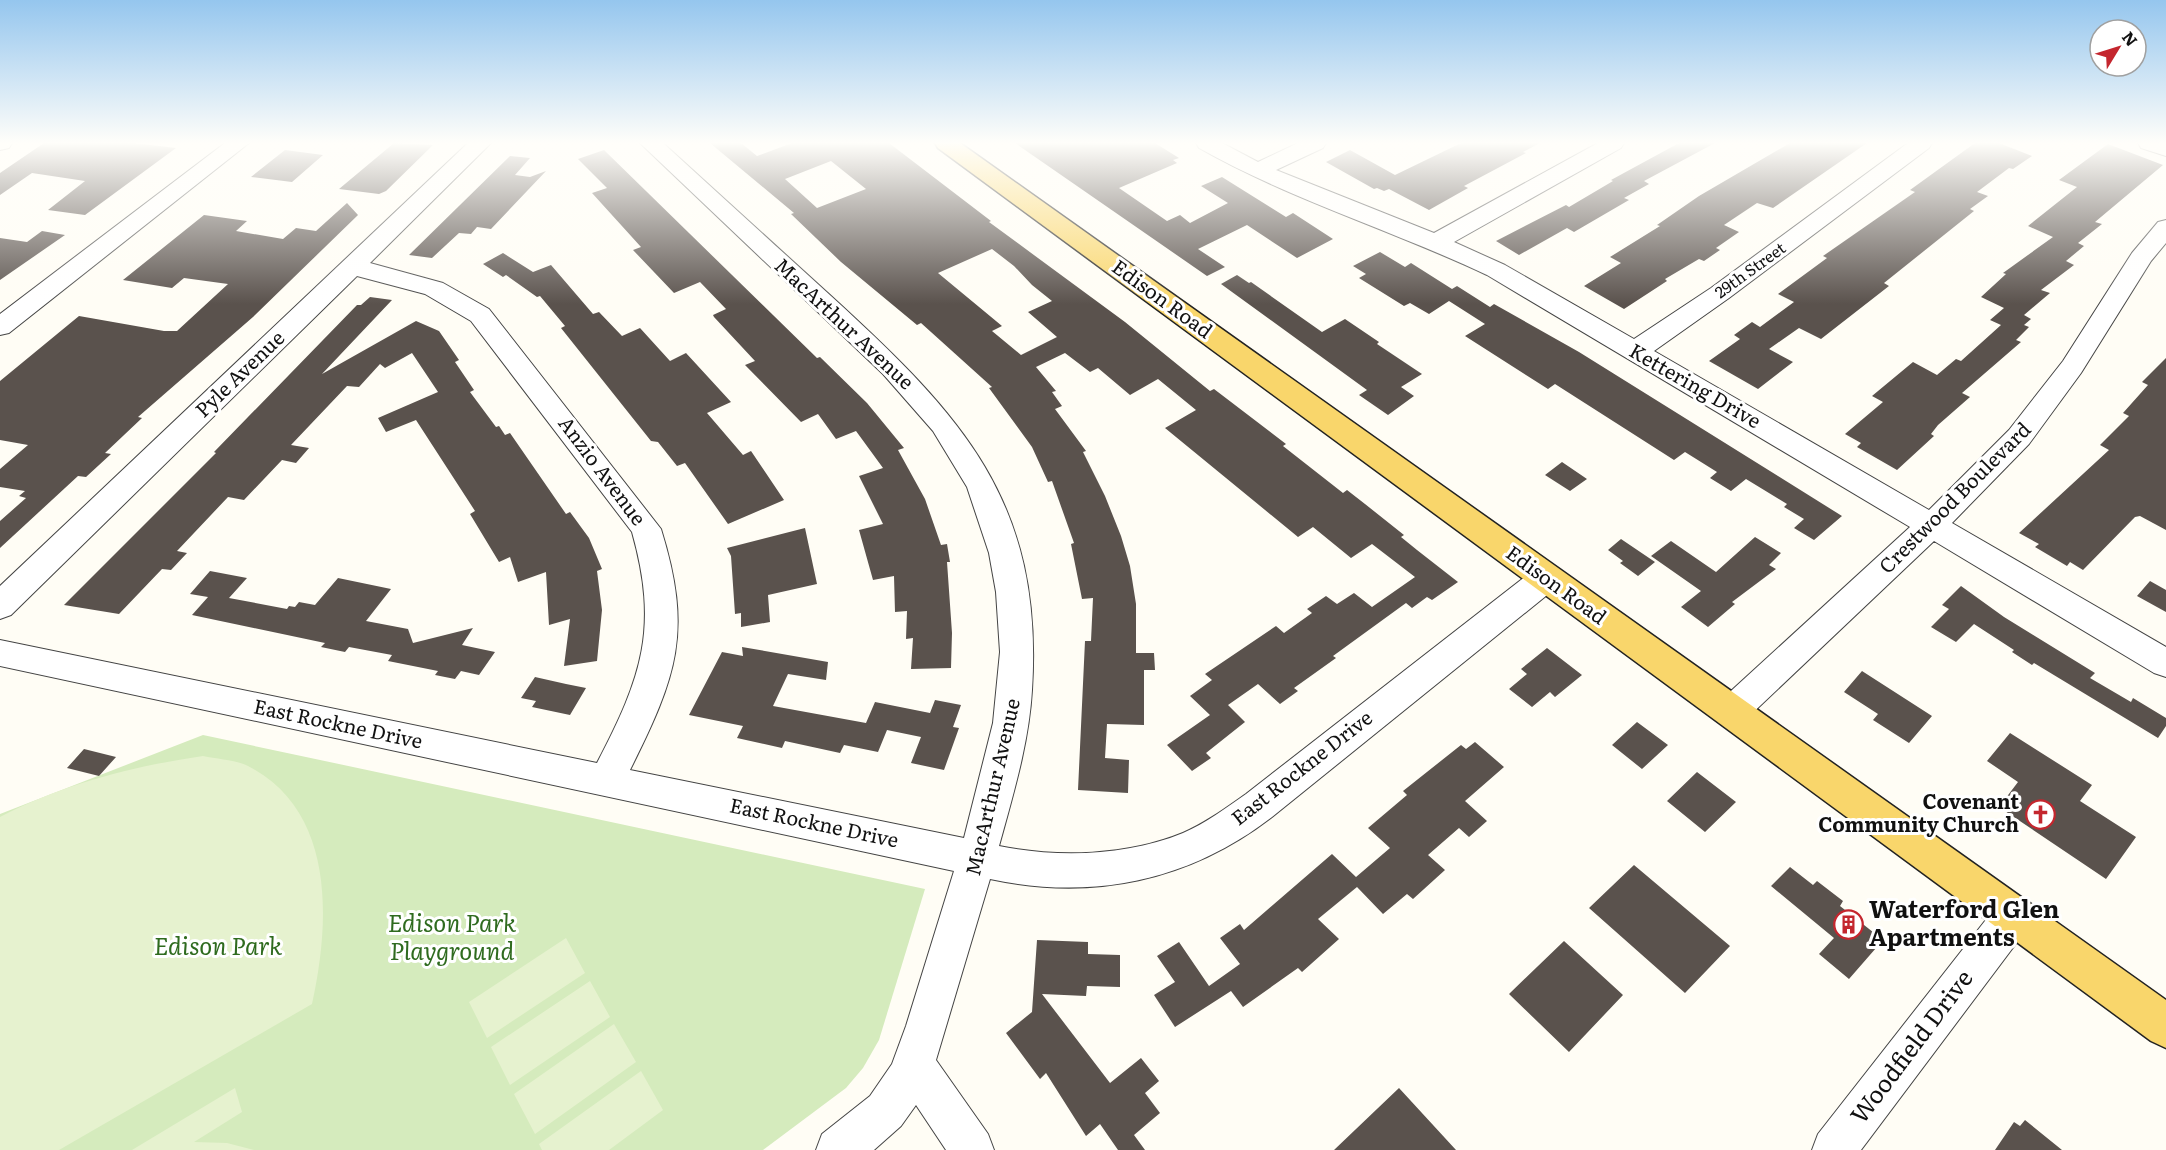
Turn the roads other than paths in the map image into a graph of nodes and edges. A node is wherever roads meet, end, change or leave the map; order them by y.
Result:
1 (169, 197) edge
2 (424, 197) edge
3 (709, 197) edge
4 (1020, 197) edge
5 (1324, 197) edge
6 (1518, 197) edge
7 (1849, 197) edge
8 (2166, 227) edge
9 (1436, 242) junction
10 (351, 267) junction
11 (0, 327) edge
12 (1635, 351) junction
13 (1932, 525) junction
14 (1546, 578) junction
15 (0, 606) edge
16 (0, 653) edge
17 (2166, 663) edge
18 (1732, 711) junction
19 (607, 780) junction
20 (978, 858) junction
21 (2013, 916) junction
22 (2166, 1026) edge
23 (914, 1064) junction
24 (838, 1150) edge
25 (972, 1150) edge
26 (1834, 1150) edge

1 - 11 street
2 - 10 street, Pyle Avenue
3 - 20 street, MacArthur Avenue
4 - 14 main road, Edison Road
5 - 9 street, Kettering Drive
6 - 9 street
7 - 12 street, 29th Street
8 - 13 street, Crestwood Boulevard
9 - 12 street, Kettering Drive
10 - 15 street, Pyle Avenue
10 - 19 street, Anzio Avenue
12 - 13 street, Kettering Drive
13 - 17 street, Kettering Drive
13 - 18 street, Crestwood Boulevard
14 - 18 main road, Edison Road
14 - 20 street, East Rockne Drive
16 - 19 street, East Rockne Drive
18 - 21 main road, Edison Road
19 - 20 street, East Rockne Drive
20 - 23 street, MacArthur Avenue
21 - 22 main road, Edison Road
21 - 26 street, Woodfield Drive
23 - 24 street, MacArthur Avenue
23 - 25 street

